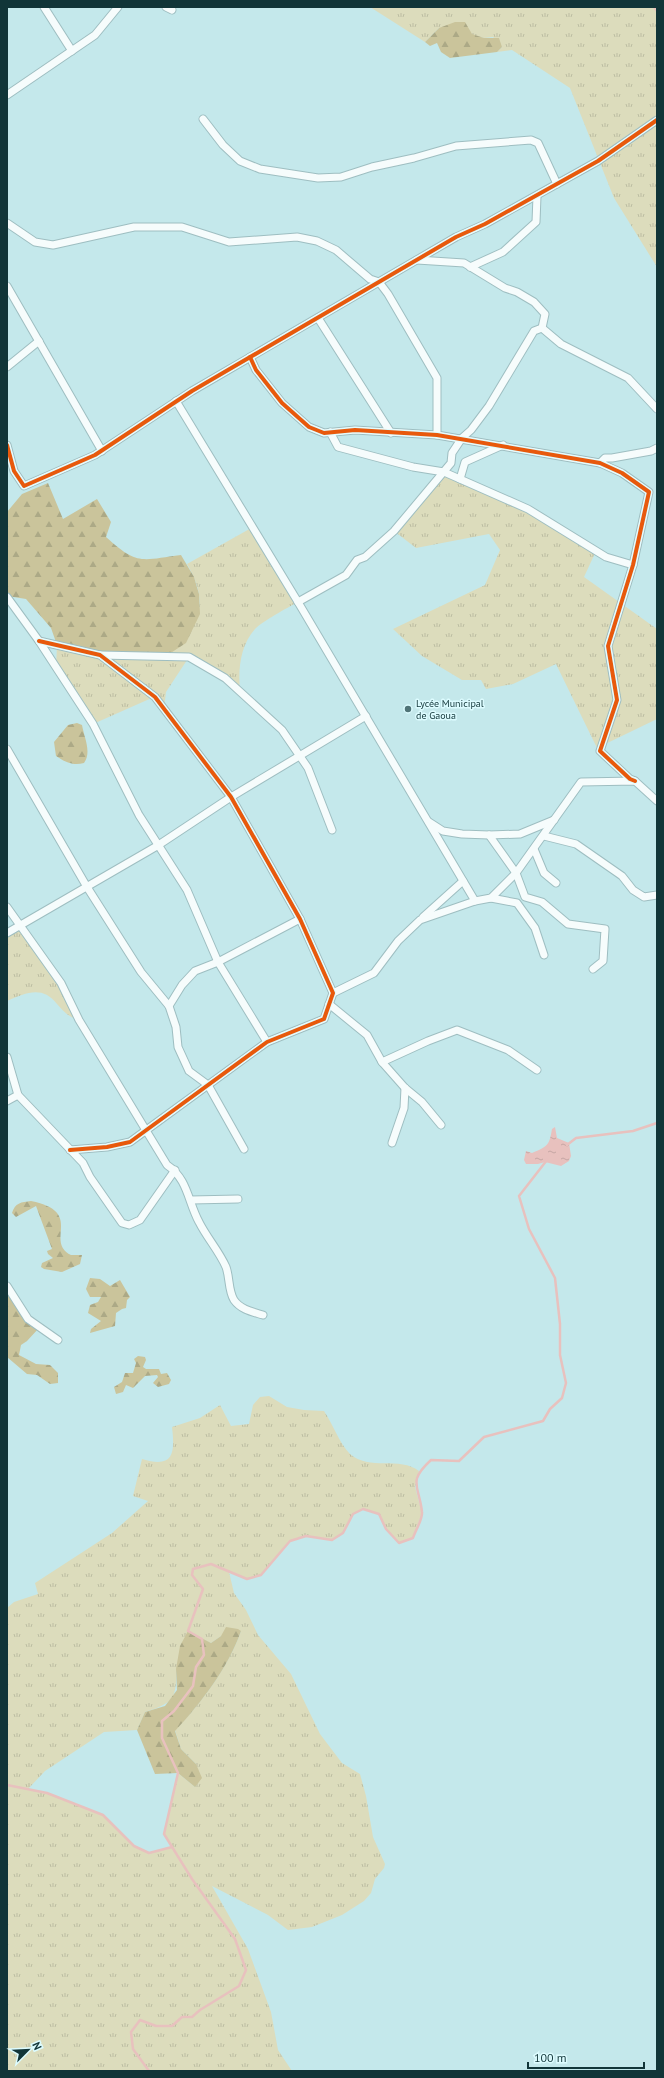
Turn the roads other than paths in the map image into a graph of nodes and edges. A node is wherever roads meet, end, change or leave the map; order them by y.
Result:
1 (44, 7) edge
2 (118, 7) edge
3 (72, 51) junction
4 (7, 95) edge
5 (203, 119) dead end
6 (657, 120) edge
7 (557, 184) junction
8 (537, 196) junction
9 (7, 223) edge
10 (417, 260) junction
11 (470, 267) junction
12 (379, 282) junction
13 (7, 286) edge
14 (318, 318) junction
15 (542, 328) junction
16 (39, 341) junction
17 (250, 357) junction
18 (7, 367) edge
19 (176, 401) junction
20 (657, 410) edge
21 (330, 432) junction
22 (391, 433) junction
23 (437, 435) junction
24 (462, 438) junction
25 (7, 445) edge
26 (503, 446) junction
27 (657, 448) edge
28 (102, 451) junction
29 (600, 462) junction
30 (444, 472) junction
31 (460, 479) junction
32 (632, 565) junction
33 (7, 597) edge
34 (298, 602) junction
35 (39, 641) junction
36 (100, 655) junction
37 (366, 716) junction
38 (7, 749) edge
39 (299, 756) junction
40 (635, 781) junction
41 (231, 797) junction
42 (657, 801) edge
43 (554, 820) junction
44 (427, 821) junction
45 (332, 830) dead end
46 (489, 835) junction
47 (544, 836) junction
48 (157, 846) junction
49 (534, 849) junction
50 (516, 873) junction
51 (463, 880) junction
52 (556, 883) dead end
53 (87, 887) junction
54 (657, 895) edge
55 (491, 898) junction
56 (475, 901) junction
57 (7, 907) edge
58 (300, 919) junction
59 (420, 920) junction
60 (20, 926) junction
61 (7, 933) edge
62 (544, 955) dead end
63 (218, 962) junction
64 (593, 969) dead end
65 (333, 993) junction
66 (329, 1004) junction
67 (169, 1006) junction
68 (267, 1042) junction
69 (7, 1057) edge
70 (382, 1062) junction
71 (537, 1070) dead end
72 (208, 1085) junction
73 (405, 1088) junction
74 (18, 1095) junction
75 (7, 1101) edge
76 (441, 1125) dead end
77 (147, 1130) junction
78 (392, 1143) dead end
79 (244, 1149) dead end
80 (70, 1150) junction
81 (175, 1170) junction
82 (238, 1199) dead end
83 (191, 1200) junction
84 (7, 1286) edge
85 (263, 1315) dead end
86 (58, 1340) dead end

1 - 3 street
2 - 3 street
3 - 4 street
5 - 7 street
6 - 7 street
7 - 8 street
8 - 10 street
8 - 11 street
9 - 12 street
10 - 11 street
10 - 12 street
11 - 15 street
12 - 14 street
12 - 23 street
13 - 16 street
14 - 17 street
14 - 22 street
15 - 20 street
15 - 24 street
16 - 18 street
16 - 28 street
17 - 19 street
17 - 21 street
19 - 28 street
19 - 34 street
21 - 22 street
21 - 30 street
22 - 23 street
23 - 24 street
24 - 26 street
24 - 30 street
25 - 28 street
26 - 29 street
26 - 31 street
27 - 29 street
29 - 32 street
30 - 31 street
30 - 34 street
31 - 32 street
32 - 40 street
33 - 35 street
34 - 37 street
35 - 36 street
35 - 48 street
36 - 39 street
36 - 41 street
37 - 39 street
37 - 44 street
38 - 53 street
39 - 41 street
39 - 45 street
40 - 42 street
40 - 43 street
41 - 48 street
41 - 58 street
43 - 46 street
43 - 47 street
44 - 46 street
44 - 51 street
46 - 50 street
47 - 49 street
47 - 54 street
48 - 53 street
48 - 63 street
49 - 50 street
49 - 52 street
50 - 55 street
50 - 64 street
51 - 56 street
51 - 59 street
53 - 60 street
53 - 67 street
55 - 56 street
55 - 62 street
56 - 59 street
57 - 60 street
58 - 63 street
58 - 65 street
59 - 65 street
60 - 61 street
60 - 77 street
63 - 67 street
63 - 68 street
65 - 66 street
66 - 68 street
66 - 70 street
67 - 72 street
68 - 72 street
69 - 74 street
70 - 71 street
70 - 73 street
72 - 77 street
72 - 79 street
73 - 76 street
73 - 78 street
74 - 75 street
74 - 80 street
77 - 80 street
77 - 81 street
80 - 81 street
81 - 83 street
82 - 83 street
83 - 85 street
84 - 86 street

